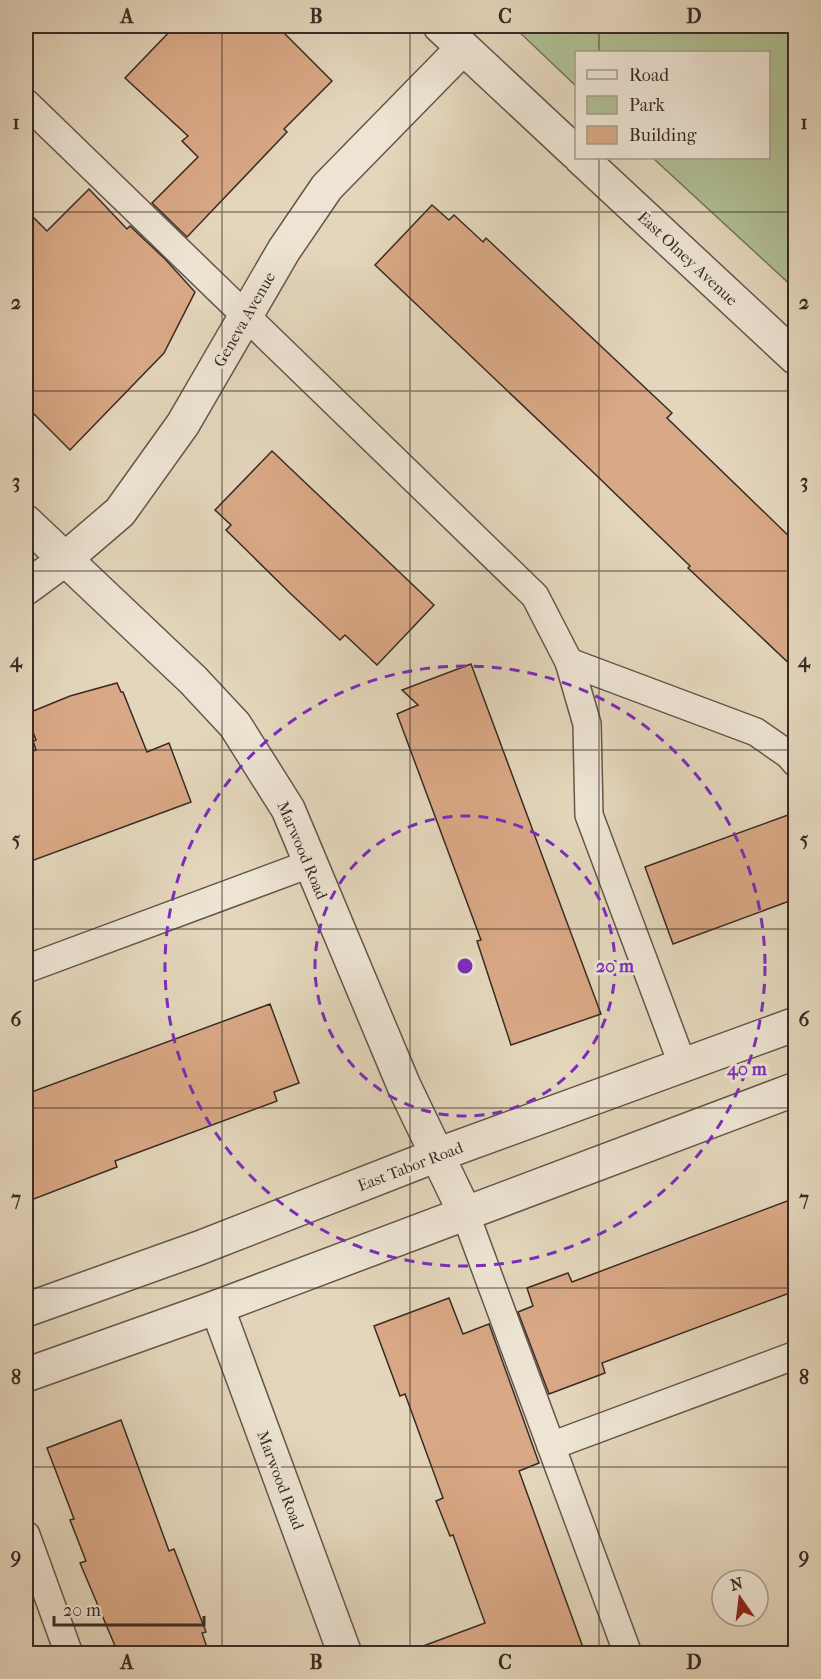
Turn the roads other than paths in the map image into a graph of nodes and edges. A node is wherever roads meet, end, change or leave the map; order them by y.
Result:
1 (440, 26) edge
2 (463, 48) junction
3 (26, 103) edge
4 (575, 152) edge
5 (582, 159) edge
6 (246, 315) junction
7 (795, 358) edge
8 (26, 522) edge
9 (64, 560) junction
10 (26, 588) edge
11 (569, 662) junction
12 (795, 763) edge
13 (309, 864) junction
14 (26, 969) edge
15 (795, 1024) edge
16 (683, 1066) junction
17 (795, 1089) edge
18 (437, 1155) junction
19 (465, 1213) junction
20 (217, 1307) junction
21 (26, 1310) edge
22 (795, 1355) edge
23 (26, 1375) edge
24 (551, 1446) junction
25 (26, 1535) edge
26 (69, 1653) edge
27 (345, 1653) edge
28 (628, 1653) edge

1 - 2 street
2 - 4 street
2 - 6 street, Geneva Avenue
3 - 6 lane
5 - 7 street, East Olney Avenue
6 - 9 street, Geneva Avenue
6 - 11 lane
8 - 9 street, Marwood Road
9 - 10 street, Geneva Avenue
9 - 13 street, Marwood Road
11 - 12 lane
11 - 16 lane
13 - 14 lane
13 - 18 street, Marwood Road
15 - 16 street, East Tabor Road
16 - 18 street, East Tabor Road
17 - 19 street
18 - 19 street, Marwood Road
18 - 21 street, East Tabor Road
19 - 20 street
19 - 24 lane
20 - 23 street
20 - 27 street, Marwood Road
22 - 24 lane
24 - 28 lane
25 - 26 lane

